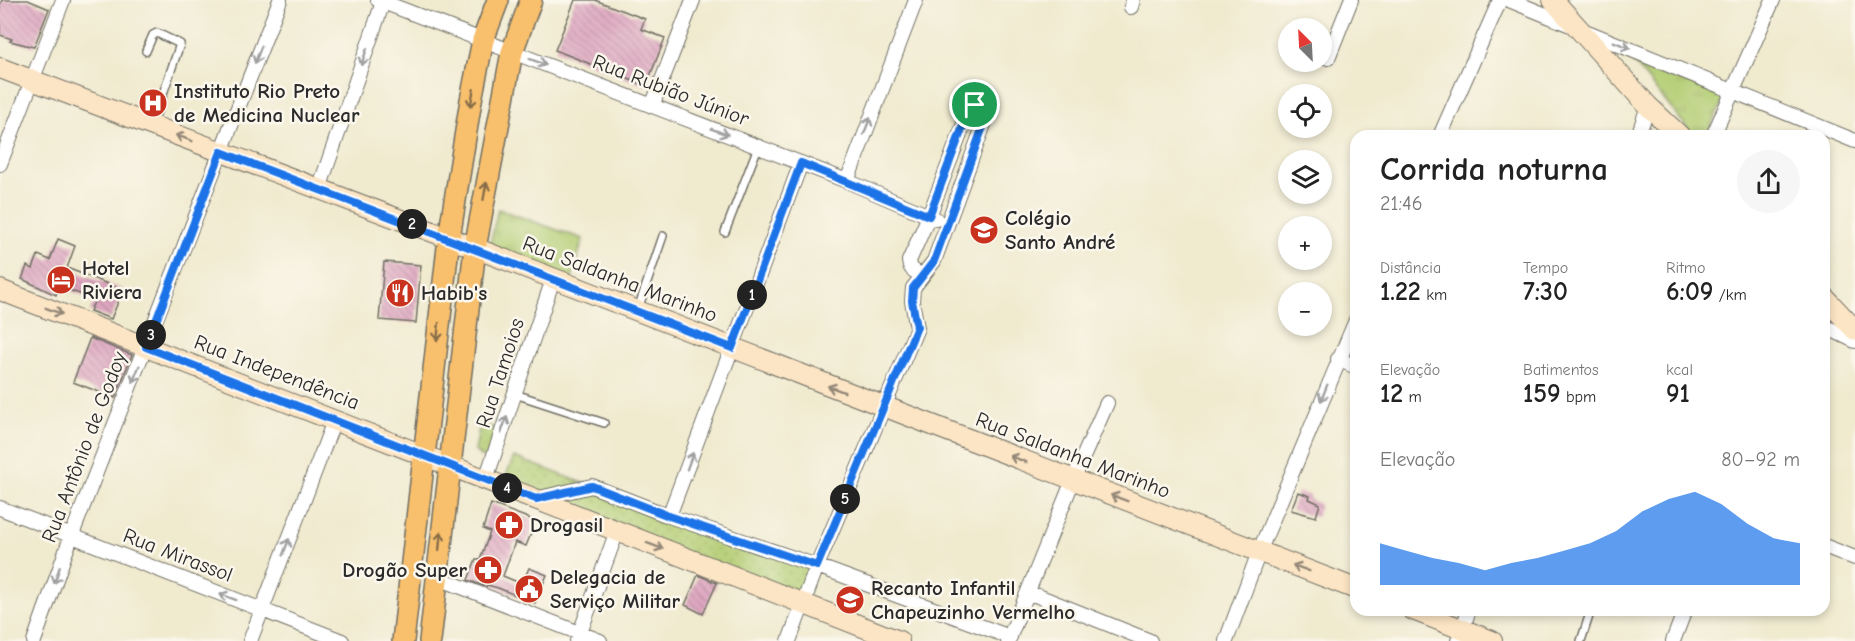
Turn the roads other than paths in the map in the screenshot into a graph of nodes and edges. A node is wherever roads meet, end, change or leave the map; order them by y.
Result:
1 (63, 0) edge
2 (280, 0) edge
3 (498, 0) edge
4 (531, 0) edge
5 (693, 0) edge
6 (916, 0) edge
7 (1351, 0) edge
8 (1500, 0) edge
9 (1509, 0) edge
10 (1773, 0) edge
11 (380, 1) edge
12 (1556, 1) edge
13 (1574, 25) junction
14 (483, 40) junction
15 (1332, 48) edge
16 (146, 51) dead end
17 (512, 52) junction
18 (0, 68) edge
19 (32, 80) junction
20 (1733, 91) junction
21 (652, 106) junction
22 (1648, 106) junction
23 (152, 125) junction
24 (1443, 130) edge
25 (1640, 130) edge
26 (1674, 130) edge
27 (1716, 130) edge
28 (1828, 130) edge
29 (1830, 131) edge
30 (1855, 141) edge
31 (758, 147) junction
32 (221, 152) junction
33 (953, 154) junction
34 (801, 163) junction
35 (970, 163) junction
36 (0, 164) edge
37 (846, 181) junction
38 (319, 189) junction
39 (939, 191) junction
40 (956, 198) junction
41 (929, 216) junction
42 (947, 224) junction
43 (725, 232) dead end
44 (663, 236) dead end
45 (449, 238) junction
46 (475, 248) junction
47 (922, 274) junction
48 (553, 279) junction
49 (0, 290) edge
50 (1830, 303) edge
51 (637, 311) junction
52 (1830, 329) edge
53 (1855, 330) edge
54 (1350, 333) edge
55 (1855, 340) edge
56 (146, 347) junction
57 (732, 348) junction
58 (1338, 360) junction
59 (1350, 365) edge
60 (515, 394) junction
61 (1107, 404) dead end
62 (884, 407) junction
63 (334, 421) junction
64 (604, 423) dead end
65 (424, 454) junction
66 (448, 465) junction
67 (483, 479) junction
68 (1073, 480) junction
69 (536, 499) junction
70 (0, 508) edge
71 (669, 516) junction
72 (617, 531) junction
73 (71, 537) junction
74 (1830, 548) edge
75 (1259, 552) junction
76 (1855, 558) edge
77 (817, 566) junction
78 (436, 577) junction
79 (1350, 587) edge
80 (1028, 592) junction
81 (803, 604) junction
82 (262, 610) junction
83 (1424, 616) edge
84 (1467, 616) edge
85 (1589, 616) edge
86 (1683, 616) edge
87 (1460, 635) edge
88 (578, 637) edge
89 (1009, 639) edge
90 (34, 641) edge
91 (250, 641) edge
92 (342, 641) edge
93 (403, 641) edge
94 (430, 641) edge
95 (600, 641) edge
96 (789, 641) edge
97 (899, 641) edge
98 (1150, 641) edge
99 (1226, 641) edge
100 (1492, 641) edge
101 (1581, 641) edge
102 (1674, 641) edge

1 - 19 street
2 -> 32 street, Rua Antônio de Godoy
3 - 14 main road
4 - 17 main road
5 - 21 street
37 -> 6 street
7 - 15 street
8 - 24 street
9 - 13 street
10 - 20 street
11 - 14 street, Rua Rubião Júnior
11 -> 38 street
12 - 13 street
13 -> 20 street
13 - 22 street
14 - 17 street, Rua Rubião Júnior
14 -> 45 main road
16 - 23 lane
17 -> 21 street, Rua Rubião Júnior
46 -> 17 main road
18 - 19 street, Rua Saldanha Marinho
19 - 23 street, Rua Saldanha Marinho
19 - 36 street
20 - 27 street
20 - 28 street
21 -> 31 street, Rua Rubião Júnior
22 - 25 street
22 - 26 street
32 -> 23 street, Rua Saldanha Marinho
29 - 30 street
31 - 34 street, Rua Rubião Júnior
31 - 43 lane
32 - 38 street, Rua Saldanha Marinho
32 - 56 street, Rua Antônio de Godoy
33 - 35 street
33 - 35 street
33 - 39 street
34 - 37 street, Rua Rubião Júnior
34 - 57 street
35 - 40 street
37 - 41 street, Rua Rubião Júnior
38 - 45 street, Rua Saldanha Marinho
39 - 40 street
39 - 41 street
40 - 42 street
41 - 42 street, Rua Rubião Júnior
41 - 47 street
42 - 47 street
44 - 51 lane
45 - 46 street, Rua Saldanha Marinho
45 -> 65 main road
46 - 48 street, Rua Saldanha Marinho
46 - 66 main road
47 - 62 street
48 - 51 street, Rua Saldanha Marinho
48 - 60 street, Rua Tamoios
49 -> 56 street, Rua Independência
50 - 53 street
51 - 57 street, Rua Saldanha Marinho
52 - 55 street
54 - 58 street
56 - 63 street, Rua Independência
56 -> 73 street, Rua Antônio de Godoy
62 -> 57 street, Rua Saldanha Marinho
71 -> 57 street
58 - 59 street
58 -> 75 street
60 - 64 lane
67 -> 60 street, Rua Tamoios
61 - 68 street
68 -> 62 street, Rua Saldanha Marinho
62 - 77 street
63 - 65 street, Rua Independência
82 -> 63 street
65 - 66 street, Rua Independência
65 - 93 main road
66 - 67 street, Rua Independência
78 -> 66 main road
67 - 69 street, Rua Independência
75 -> 68 street, Rua Saldanha Marinho
68 - 80 street
69 - 71 street
69 - 72 street, Rua Independência
70 - 73 street, Rua Mirassol
71 - 77 street
72 -> 81 street, Rua Independência
72 - 88 street
82 -> 73 street, Rua Mirassol
73 -> 90 street, Rua Antônio de Godoy
74 - 76 street
79 -> 75 street, Rua Saldanha Marinho
75 - 99 street
77 - 81 street
77 - 89 street
78 - 88 street
78 - 94 main road
80 - 89 street
80 - 98 street
81 - 96 street
81 - 97 street, Rua Independência
82 - 91 street
82 - 92 street, Rua Mirassol
83 - 87 street
84 - 87 street
85 - 101 lane
86 - 102 street
87 - 100 street
88 - 95 street

